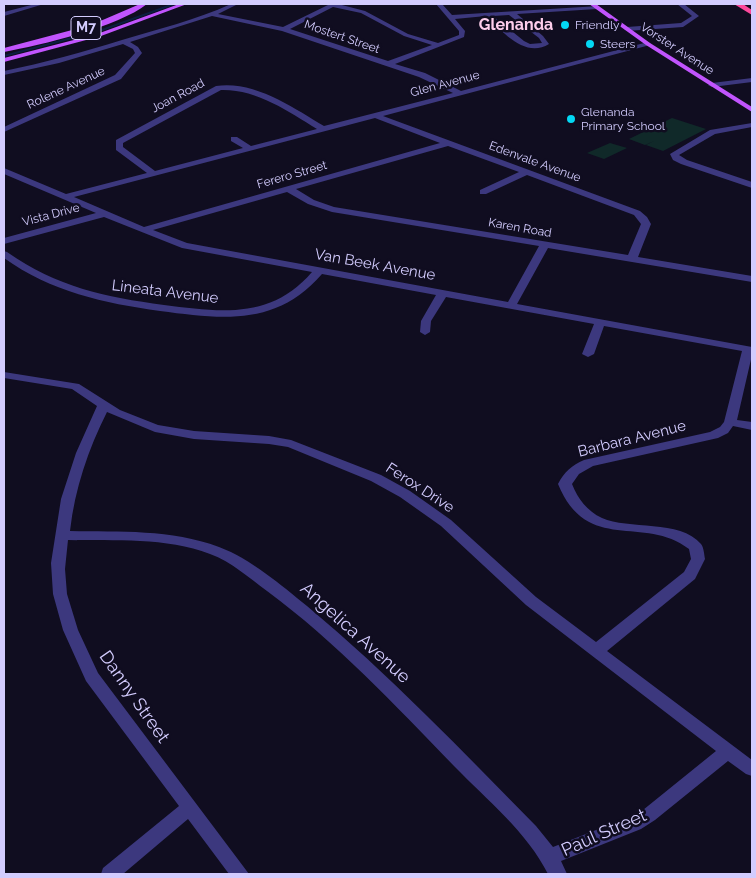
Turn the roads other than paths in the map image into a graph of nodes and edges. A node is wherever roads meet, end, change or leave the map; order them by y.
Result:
1 (35, 4) edge
2 (144, 4) edge
3 (184, 4) edge
4 (193, 4) edge
5 (235, 4) edge
6 (439, 4) edge
7 (504, 4) edge
8 (680, 4) edge
9 (738, 4) edge
10 (333, 5) edge
11 (594, 5) edge
12 (512, 13) junction
13 (752, 13) edge
14 (4, 14) edge
15 (214, 15) junction
16 (488, 15) junction
17 (450, 17) junction
18 (131, 25) junction
19 (284, 29) junction
20 (627, 29) junction
21 (123, 42) junction
22 (648, 44) junction
23 (439, 45) junction
24 (4, 50) edge
25 (4, 60) edge
26 (387, 64) junction
27 (4, 73) edge
28 (752, 80) edge
29 (712, 85) junction
30 (459, 93) junction
31 (752, 110) edge
32 (374, 115) junction
33 (752, 125) edge
34 (323, 129) junction
35 (4, 130) edge
36 (234, 139) dead end
37 (448, 143) junction
38 (249, 148) junction
39 (4, 172) edge
40 (526, 172) junction
41 (154, 173) junction
42 (752, 184) edge
43 (289, 189) junction
44 (483, 192) dead end
45 (65, 197) junction
46 (104, 214) junction
47 (144, 230) junction
48 (4, 241) edge
49 (545, 244) junction
50 (4, 254) edge
51 (632, 259) junction
52 (319, 270) junction
53 (752, 279) edge
54 (443, 293) junction
55 (511, 306) junction
56 (600, 322) junction
57 (425, 332) dead end
58 (750, 349) edge
59 (588, 354) dead end
60 (4, 375) edge
61 (104, 406) junction
62 (730, 422) junction
63 (752, 426) edge
64 (62, 535) junction
65 (596, 651) junction
66 (728, 751) junction
67 (752, 769) edge
68 (190, 807) junction
69 (550, 857) junction
70 (110, 874) edge
71 (240, 874) edge
72 (558, 874) edge

1 - 14 street
2 - 24 main road, M7
3 - 18 main road, M7
4 - 18 main road
5 - 15 street
6 - 17 street
7 - 12 street
8 - 20 street
9 - 13 highway
10 - 19 street
10 - 23 street
11 - 12 street
11 - 20 main road, Vorster Avenue
12 - 16 street
12 - 16 street
15 - 19 street, Mostert Street
15 - 21 street
16 - 17 street
17 - 23 street
18 - 25 main road, M7
19 - 26 street, Mostert Street
20 - 22 main road, Vorster Avenue
21 - 27 street
21 - 35 street, Rolene Avenue
22 - 29 main road, Vorster Avenue
22 - 30 street, Glen Avenue
23 - 26 street
26 - 30 street, Mostert Street
28 - 29 street
29 - 31 main road, Vorster Avenue
30 - 32 street, Glen Avenue
32 - 34 street, Glen Avenue
32 - 37 street, Edenvale Avenue
33 - 42 street
34 - 38 street, Glen Avenue
34 - 41 street, Joan Road
36 - 38 street
37 - 40 street, Edenvale Avenue
37 - 43 street, Ferero Street
38 - 41 street, Glen Avenue
39 - 45 street, Van Beek Avenue
40 - 44 street
40 - 51 street, Edenvale Avenue
41 - 45 street, Glen Avenue
43 - 47 street, Ferero Street
43 - 49 street, Karen Road
45 - 46 street, Van Beek Avenue
46 - 47 street, Van Beek Avenue
46 - 48 street, Vista Drive
47 - 52 street, Van Beek Avenue
49 - 51 street, Karen Road
49 - 55 street
50 - 52 street, Lineata Avenue
51 - 53 street, Karen Road
52 - 54 street, Van Beek Avenue
54 - 55 street, Van Beek Avenue
54 - 57 street
55 - 56 street, Van Beek Avenue
56 - 58 street, Van Beek Avenue
56 - 59 street
58 - 62 street
60 - 61 street, Ferox Drive
61 - 64 street, Danny Street
61 - 65 street, Ferox Drive
62 - 63 street
62 - 65 street, Barbara Avenue
64 - 68 street, Danny Street
64 - 69 street, Angelica Avenue
65 - 66 street, Ferox Drive
66 - 67 street, Ferox Drive
66 - 69 street, Paul Street
68 - 70 street
68 - 71 street, Danny Street
69 - 72 street, Angelica Avenue

